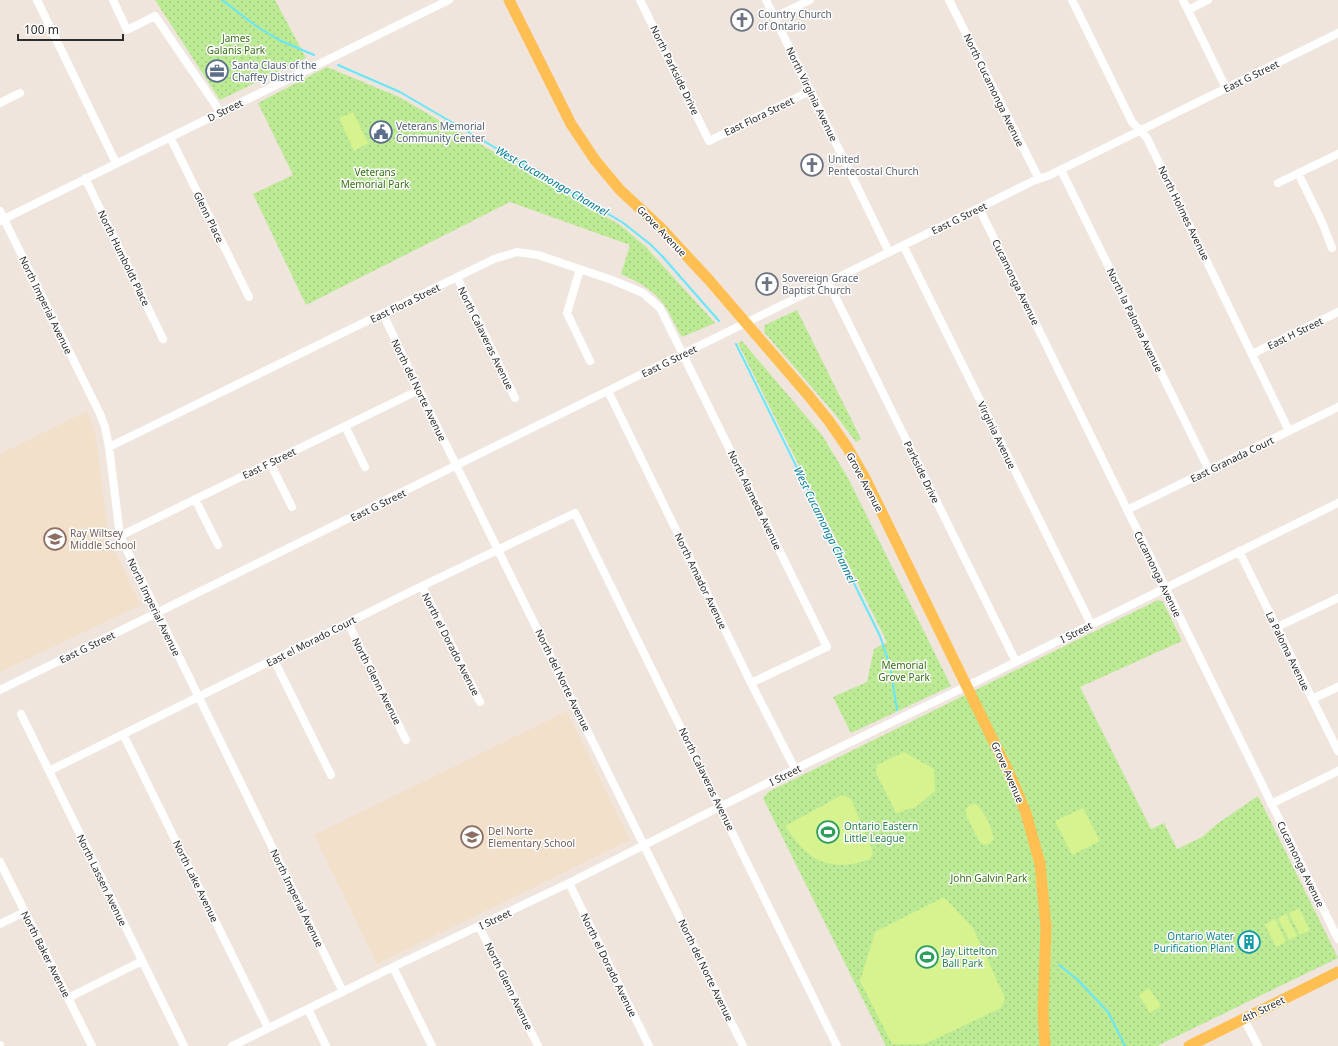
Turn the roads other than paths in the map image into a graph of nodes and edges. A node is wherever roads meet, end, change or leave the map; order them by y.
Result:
1 (37, 0) edge
2 (113, 0) edge
3 (449, 0) edge
4 (509, 0) edge
5 (640, 0) edge
6 (766, 0) edge
7 (810, 0) edge
8 (950, 0) edge
9 (1072, 0) edge
10 (1183, 0) edge
11 (1208, 0) edge
12 (1188, 10) junction
13 (774, 17) junction
14 (1338, 33) edge
15 (1226, 88) junction
16 (810, 91) junction
17 (20, 93) dead end
18 (0, 103) edge
19 (220, 112) junction
20 (1140, 131) junction
21 (170, 137) junction
22 (709, 140) joint
23 (1338, 154) edge
24 (116, 163) junction
25 (1061, 170) junction
26 (1298, 173) junction
27 (85, 178) junction
28 (1039, 179) junction
29 (1278, 183) dead end
30 (979, 208) junction
31 (1, 217) edge
32 (903, 245) junction
33 (1332, 248) dead end
34 (889, 252) junction
35 (580, 269) junction
36 (457, 277) junction
37 (828, 282) junction
38 (249, 297) dead end
39 (1338, 312) edge
40 (383, 314) junction
41 (745, 323) junction
42 (163, 339) dead end
43 (683, 354) junction
44 (1252, 354) junction
45 (590, 361) dead end
46 (419, 390) junction
47 (608, 392) junction
48 (515, 398) dead end
49 (1338, 407) edge
50 (345, 426) junction
51 (1289, 431) junction
52 (109, 448) junction
53 (270, 463) junction
54 (456, 466) junction
55 (365, 467) dead end
56 (1209, 470) junction
57 (195, 499) junction
58 (1338, 503) edge
59 (292, 507) dead end
60 (1127, 510) junction
61 (575, 513) joint
62 (120, 536) junction
63 (218, 545) dead end
64 (499, 550) junction
65 (1239, 551) junction
66 (422, 586) junction
67 (1165, 588) junction
68 (1338, 598) edge
69 (157, 613) junction
70 (348, 623) junction
71 (1091, 624) junction
72 (1277, 627) junction
73 (274, 660) junction
74 (1016, 662) junction
75 (751, 683) junction
76 (967, 686) junction
77 (1338, 687) edge
78 (0, 690) edge
79 (198, 697) junction
80 (1312, 699) junction
81 (480, 702) dead end
82 (21, 714) dead end
83 (123, 734) junction
84 (406, 740) dead end
85 (1338, 751) edge
86 (795, 769) junction
87 (48, 770) junction
88 (1338, 771) edge
89 (331, 775) dead end
90 (1271, 804) junction
91 (721, 808) junction
92 (645, 845) junction
93 (0, 862) edge
94 (569, 883) junction
95 (25, 912) junction
96 (0, 924) edge
97 (479, 926) junction
98 (1338, 939) edge
99 (142, 961) junction
100 (393, 967) junction
101 (1338, 972) edge
102 (343, 992) junction
103 (68, 998) junction
104 (308, 1009) junction
105 (1244, 1019) junction
106 (268, 1028) junction
107 (834, 1045) edge
108 (92, 1046) edge
109 (184, 1046) edge
110 (232, 1046) edge
111 (326, 1046) edge
112 (432, 1046) edge
113 (538, 1046) edge
114 (649, 1046) edge
115 (743, 1046) edge
116 (1045, 1046) edge
117 (1188, 1046) edge
118 (1258, 1046) edge

1 - 24 street
2 - 19 street
3 - 19 street, D Street
4 - 41 main road, Grove Avenue
5 - 22 street, North Parkside Drive
6 - 13 street, North Virginia Avenue
7 - 13 street
8 - 28 street, North Cucamonga Avenue
9 - 20 street, North Holmes Avenue
10 - 12 street
11 - 12 street
12 - 15 street
13 - 16 street, North Virginia Avenue
14 - 15 street, East G Street
15 - 20 street, East G Street
16 - 22 street, East Flora Street
16 - 34 street, North Virginia Avenue
17 - 18 street
19 - 21 street, D Street
20 - 25 street, East G Street
20 - 44 street, North Holmes Avenue
21 - 24 street, D Street
21 - 38 street, Glenn Place
23 - 26 street
24 - 27 street, D Street
25 - 28 street, East G Street
25 - 56 street, North la Paloma Avenue
26 - 29 street
26 - 33 street
27 - 31 street, D Street
27 - 42 street, North Humboldt Place
28 - 30 street, East G Street
30 - 32 street, East G Street
30 - 60 street, Cucamonga Avenue
31 - 52 street, North Imperial Avenue
32 - 34 street, East G Street
32 - 71 street, Virginia Avenue
34 - 37 street, East G Street
35 - 36 street, East Flora Street
35 - 43 street, East Flora Street
35 - 45 street
36 - 40 street, East Flora Street
36 - 48 street, North Calaveras Avenue
37 - 41 street, East G Street
37 - 74 street, Parkside Drive
39 - 44 street, East H Street
40 - 46 street, North del Norte Avenue
40 - 52 street, East Flora Street
41 - 43 street, East G Street
41 - 76 main road, Grove Avenue
43 - 47 street, East G Street
43 - 75 street, North Alameda Avenue
44 - 51 street, North Holmes Avenue
46 - 50 street, East F Street
46 - 54 street, North del Norte Avenue
47 - 54 street, East G Street
47 - 75 street, North Amador Avenue
49 - 51 street, East Granada Court
50 - 53 street, East F Street
50 - 55 street
51 - 56 street, East Granada Court
52 - 62 street, North Imperial Avenue
53 - 57 street, East F Street
53 - 59 street
54 - 64 street, North del Norte Avenue
54 - 69 street, East G Street
56 - 60 street, East Granada Court
57 - 62 street, East F Street
57 - 63 street
58 - 65 street, I Street
60 - 67 street, Cucamonga Avenue
61 - 64 street, East el Morado Court
61 - 91 street, North Calaveras Avenue
62 - 69 street, North Imperial Avenue
64 - 66 street, East el Morado Court
64 - 92 street, North del Norte Avenue
65 - 67 street, I Street
65 - 72 street, La Paloma Avenue
66 - 70 street, East el Morado Court
66 - 81 street, North el Dorado Avenue
67 - 71 street, I Street
67 - 90 street, Cucamonga Avenue
68 - 72 street
69 - 78 street, East G Street
69 - 79 street, North Imperial Avenue
70 - 73 street, East el Morado Court
70 - 84 street, North Glenn Avenue
71 - 74 street, I Street
72 - 80 street, La Paloma Avenue
73 - 79 street, East el Morado Court
73 - 89 street
74 - 76 street, I Street
75 - 86 street, North Amador Avenue
76 - 86 street, I Street
76 - 116 main road, Grove Avenue
77 - 80 street
79 - 83 street, East el Morado Court
79 - 102 street, North Imperial Avenue
80 - 85 street, La Paloma Avenue
82 - 87 street, North Lassen Avenue
83 - 87 street, East el Morado Court
83 - 106 street, North Lake Avenue
86 - 91 street, I Street
87 - 99 street, North Lassen Avenue
88 - 90 street
90 - 98 street, Cucamonga Avenue
91 - 92 street, I Street
91 - 107 street, North Calaveras Avenue
92 - 94 street, I Street
92 - 115 street, North del Norte Avenue
93 - 95 street, North Baker Avenue
94 - 97 street, I Street
94 - 114 street, North el Dorado Avenue
95 - 96 street
95 - 103 street, North Baker Avenue
97 - 100 street, I Street
97 - 113 street, North Glenn Avenue
99 - 103 street
99 - 109 street, North Lassen Avenue
100 - 102 street, I Street
100 - 112 street
101 - 105 main road, 4th Street
102 - 104 street, I Street
103 - 108 street, North Baker Avenue
104 - 106 street, I Street
104 - 111 street
105 - 117 main road, 4th Street
105 - 118 street
106 - 110 street, I Street

